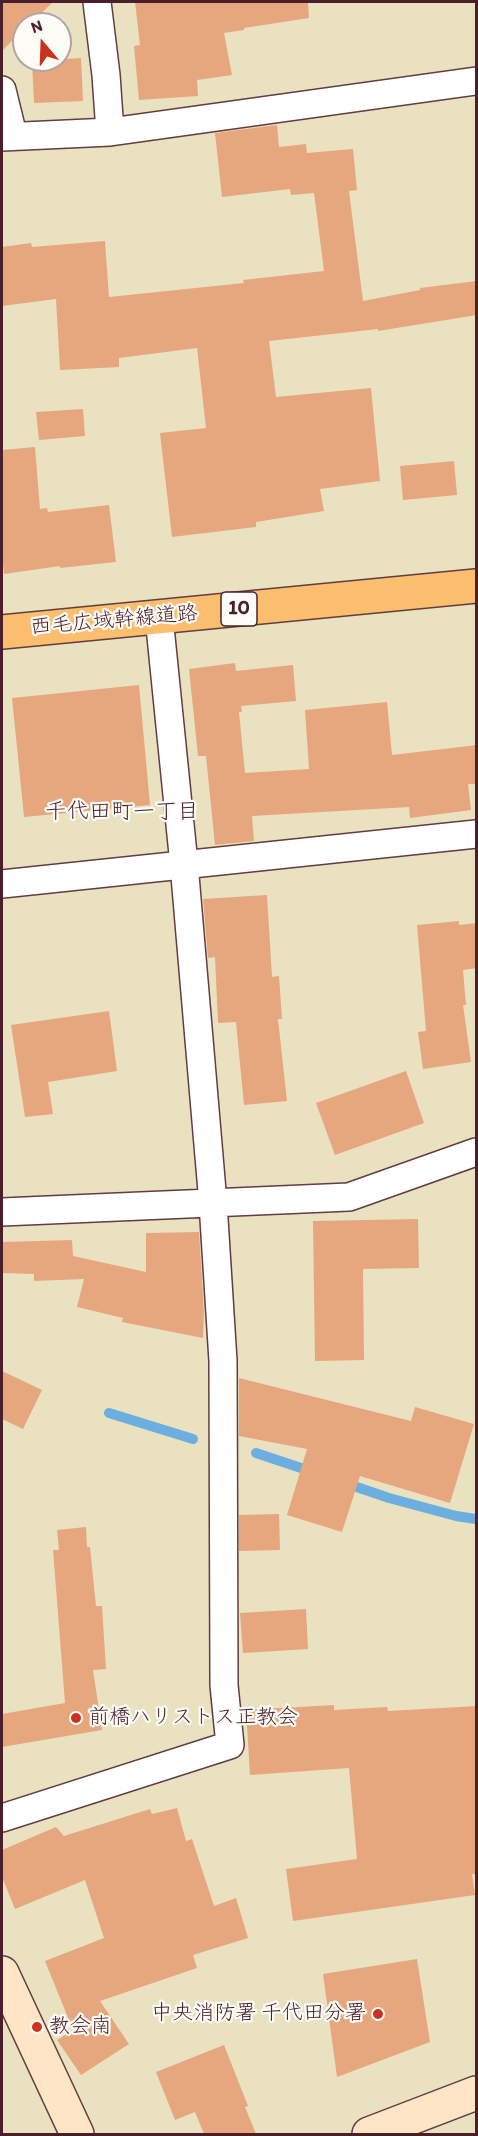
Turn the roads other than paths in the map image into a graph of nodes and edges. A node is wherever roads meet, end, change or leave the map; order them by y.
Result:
1 (97, 2) edge
2 (477, 81) edge
3 (2, 90) edge
4 (110, 132) junction
5 (7, 136) edge
6 (477, 586) edge
7 (159, 617) junction
8 (2, 632) edge
9 (477, 834) edge
10 (184, 864) junction
11 (2, 884) edge
12 (477, 1152) edge
13 (213, 1203) junction
14 (2, 1212) edge
15 (2, 1818) edge
16 (2, 1973) edge
17 (477, 2093) edge
18 (77, 2134) edge
19 (369, 2134) edge

1 - 4 street
2 - 4 street
3 - 5 street
4 - 5 street
6 - 7 main road, 西毛広域幹線道路 / 10
7 - 8 main road, 西毛広域幹線道路 / 10
7 - 10 street
9 - 10 street
10 - 11 street
10 - 13 street
12 - 13 street
13 - 14 street
13 - 15 street
16 - 18 street
17 - 19 street

